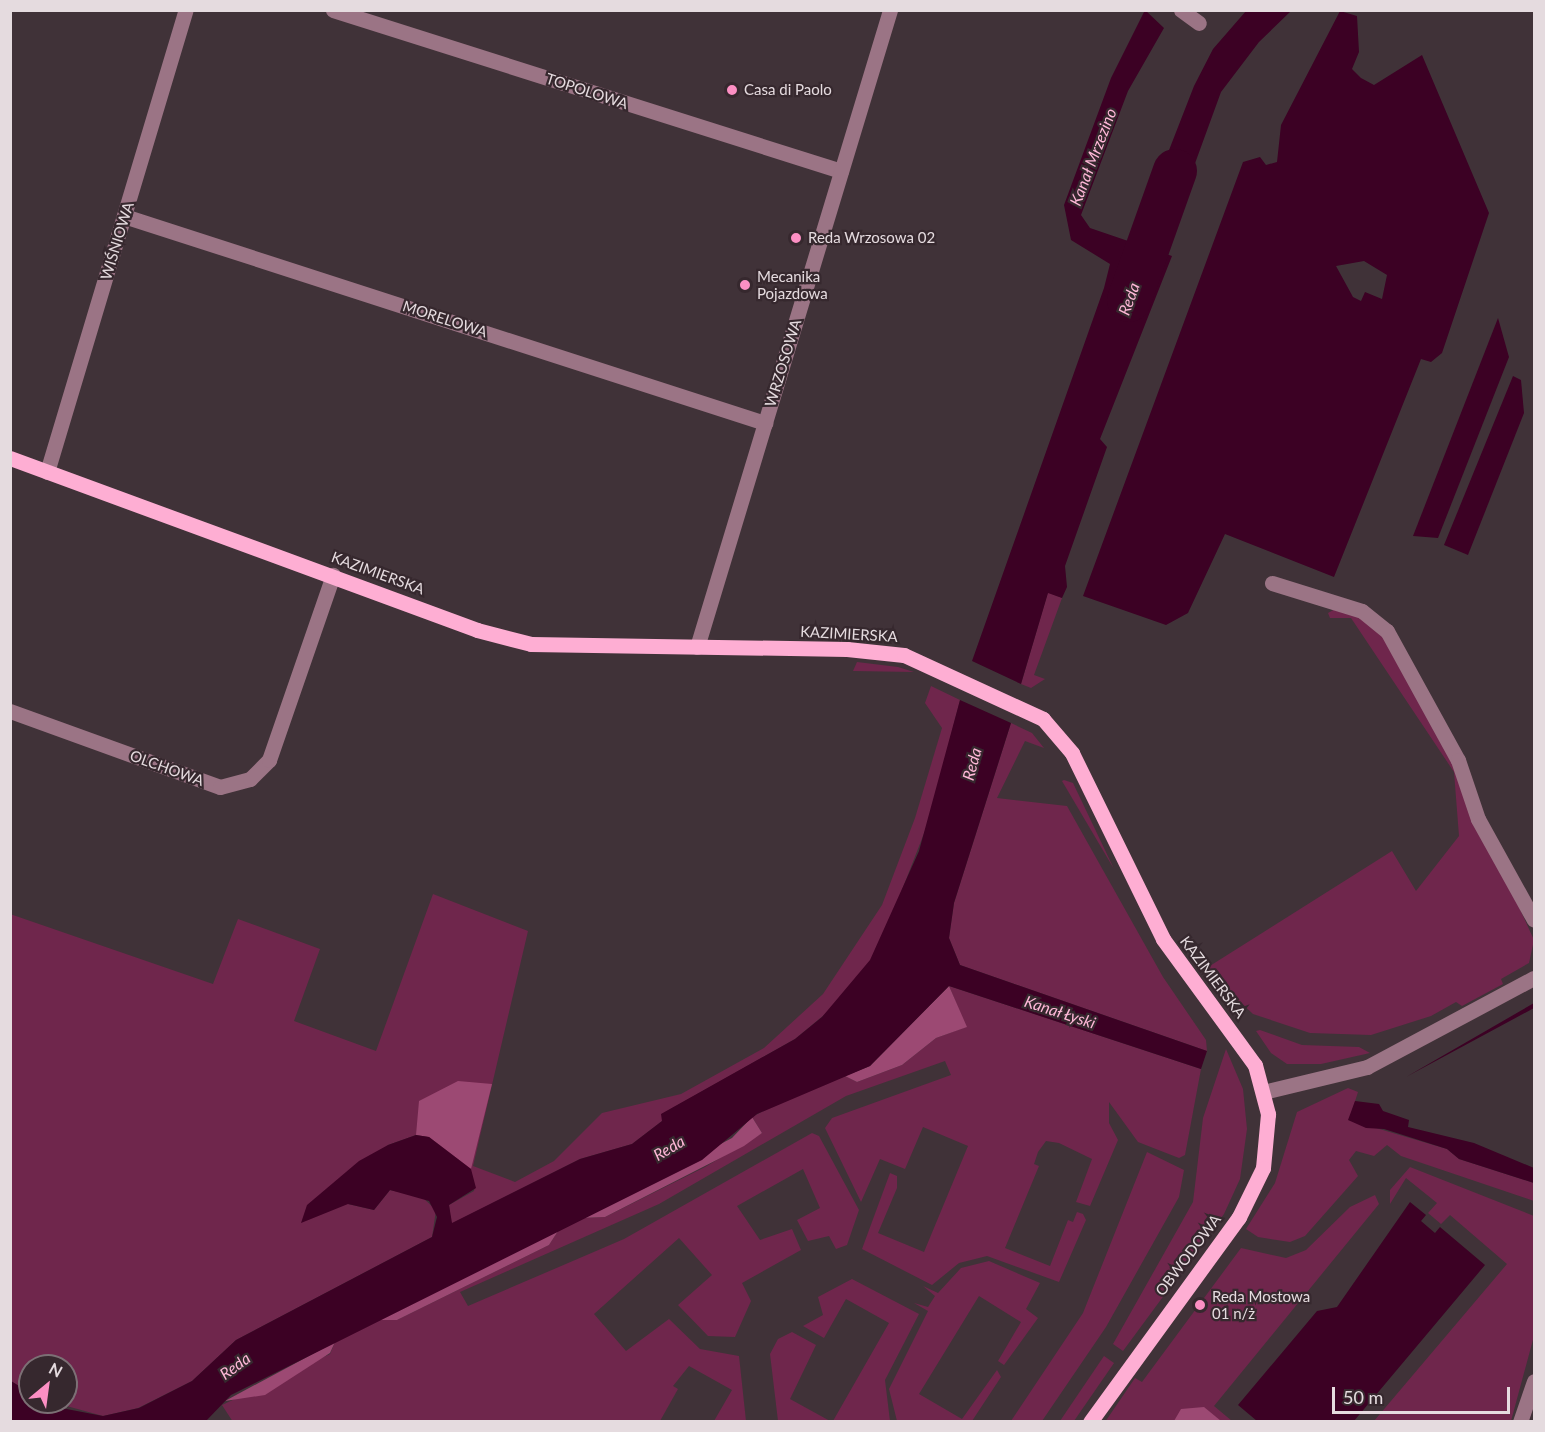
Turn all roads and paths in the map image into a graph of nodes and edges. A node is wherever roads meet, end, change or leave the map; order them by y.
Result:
1 (186, 10) edge
2 (333, 10) edge
3 (890, 10) edge
4 (1181, 10) edge
5 (1198, 23) dead end
6 (841, 171) junction
7 (124, 216) junction
8 (765, 423) junction
9 (10, 458) edge
10 (47, 472) junction
11 (333, 575) junction
12 (1272, 583) dead end
13 (697, 647) junction
14 (10, 711) edge
15 (1534, 920) edge
16 (1534, 978) edge
17 (1263, 1092) junction
18 (1534, 1381) edge
19 (1090, 1422) edge
20 (1520, 1422) edge

1 - 7 street, WIŚNIOWA
2 - 6 street, TOPOLOWA
3 - 6 street, WRZOSOWA
4 - 5 street
6 - 8 street, WRZOSOWA
7 - 8 street, MORELOWA
7 - 10 street, WIŚNIOWA
8 - 13 street, WRZOSOWA
9 - 10 main road, KAZIMIERSKA
10 - 11 main road, KAZIMIERSKA
11 - 13 main road, KAZIMIERSKA
11 - 14 street, OLCHOWA
12 - 15 street
13 - 17 main road, KAZIMIERSKA
16 - 17 street
17 - 19 main road, OBWODOWA
18 - 20 street

